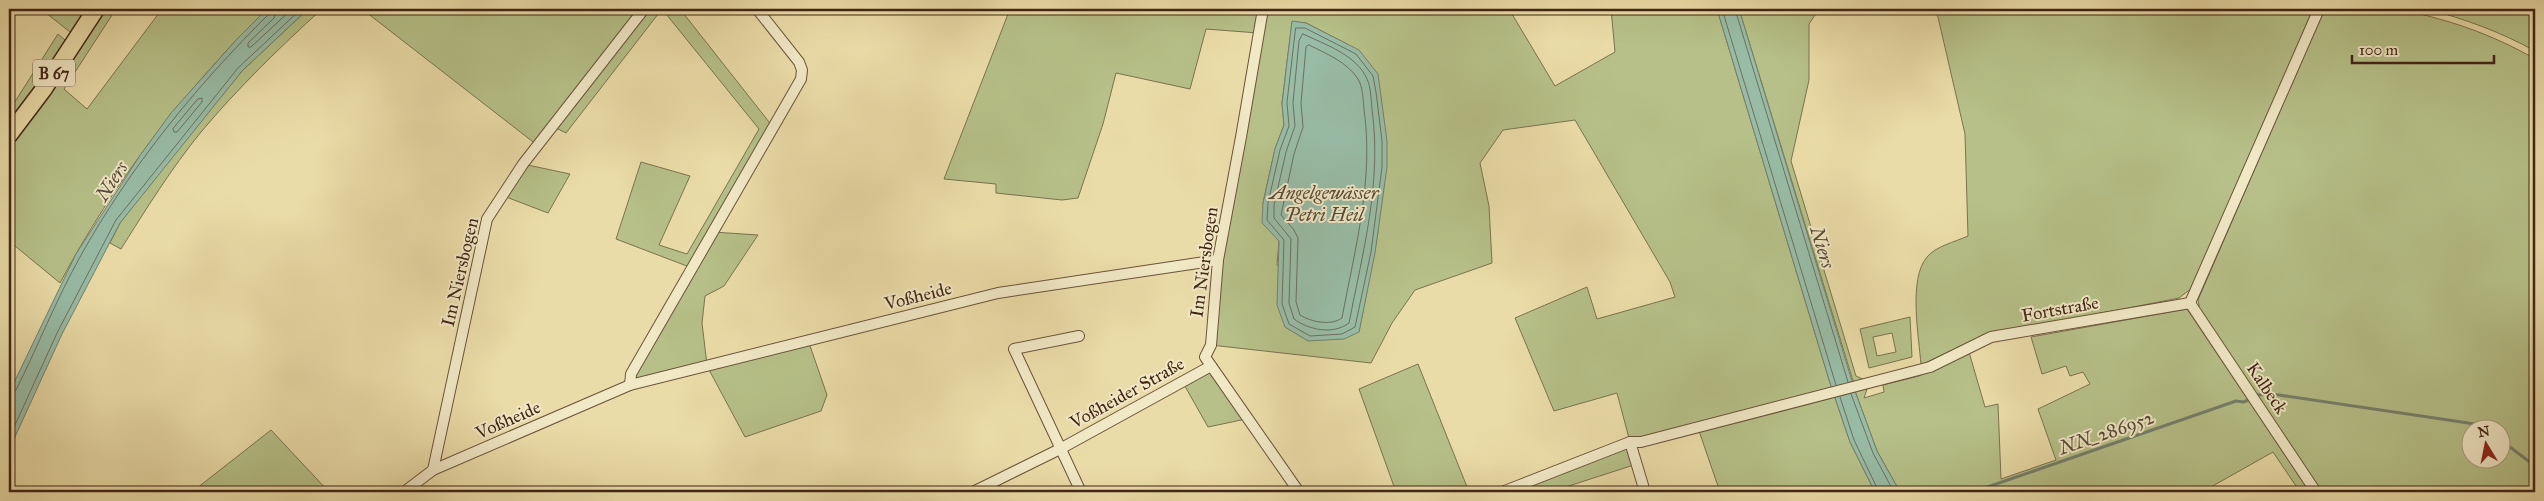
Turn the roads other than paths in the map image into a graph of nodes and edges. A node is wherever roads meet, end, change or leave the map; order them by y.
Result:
1 (96, 9) edge
2 (644, 9) edge
3 (757, 9) edge
4 (1263, 9) edge
5 (2319, 9) edge
6 (9, 135) edge
7 (1218, 260) junction
8 (2190, 303) junction
9 (1079, 336) dead end
10 (1211, 366) junction
11 (630, 385) junction
12 (1630, 442) junction
13 (1060, 449) junction
14 (433, 470) junction
15 (404, 492) edge
16 (972, 492) edge
17 (1081, 492) edge
18 (1298, 492) edge
19 (1502, 492) edge
20 (1645, 492) edge
21 (2316, 492) edge

1 - 6 main road, B 67
2 - 14 street, Im Niersbogen
3 - 11 street
4 - 7 street, Im Niersbogen
5 - 8 street
7 - 10 street, Im Niersbogen
7 - 11 street, Voßheide
8 - 12 street, Fortstraße
8 - 21 street, Kalbeck
9 - 13 street, Voßheider Straße
10 - 13 street, Voßheider Straße
10 - 18 street
11 - 14 street, Voßheide
12 - 19 street, Fortstraße
12 - 20 street
13 - 16 street, Voßheider Straße
13 - 17 street, Voßheider Straße
14 - 15 street, Voßheide

